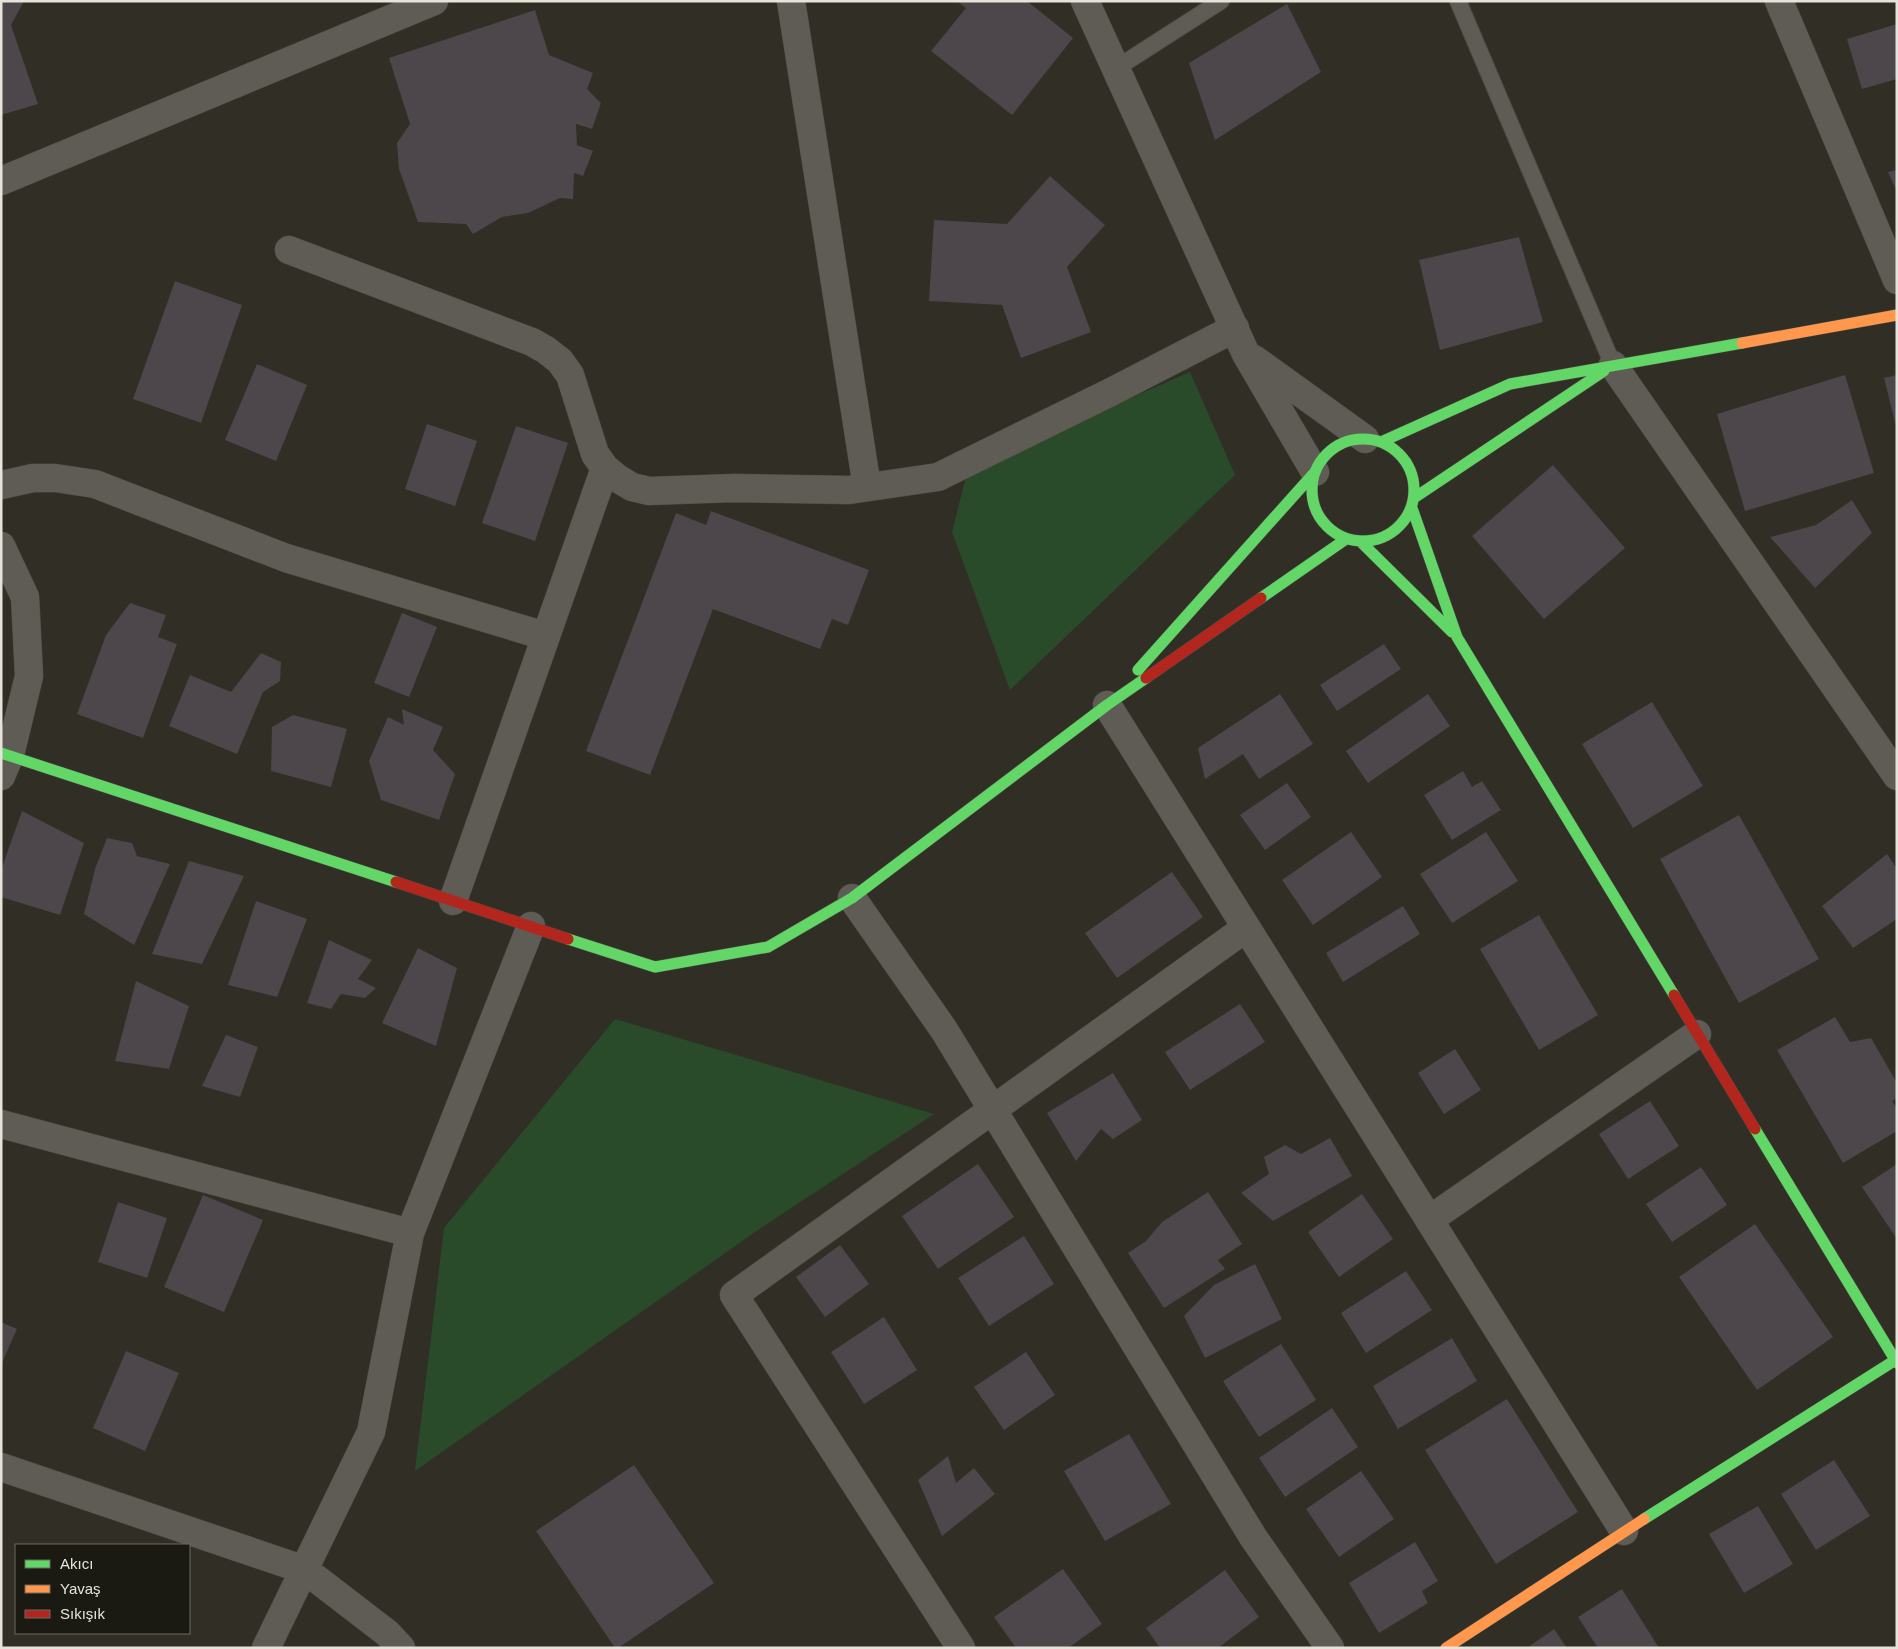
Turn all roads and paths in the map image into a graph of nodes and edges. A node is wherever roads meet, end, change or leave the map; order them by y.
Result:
1 (434, 1) edge
2 (791, 1) edge
3 (1085, 1) edge
4 (1221, 1) edge
5 (1458, 1) edge
6 (1779, 1) edge
7 (1115, 69) junction
8 (1, 181) edge
9 (289, 250) dead end
10 (1897, 280) edge
11 (1897, 315) edge
12 (1235, 328) junction
13 (1246, 354) junction
14 (1614, 364) junction
15 (1373, 440) junction
16 (604, 468) junction
17 (1315, 472) junction
18 (1, 485) edge
19 (867, 487) junction
20 (1413, 503) junction
21 (1346, 539) junction
22 (1361, 542) junction
23 (1, 546) edge
24 (545, 636) junction
25 (1457, 637) junction
26 (1107, 705) junction
27 (4, 762) edge
28 (1897, 776) edge
29 (852, 898) junction
30 (452, 901) junction
31 (531, 926) junction
32 (1246, 928) junction
33 (1697, 1034) junction
34 (993, 1111) junction
35 (1, 1124) edge
36 (1429, 1220) junction
37 (410, 1233) junction
38 (1896, 1361) edge
39 (1, 1467) edge
40 (1624, 1531) junction
41 (305, 1570) junction
42 (266, 1648) edge
43 (401, 1648) edge
44 (961, 1648) edge
45 (1330, 1648) edge
46 (1446, 1648) edge

1 - 8 street
2 - 19 street
3 - 7 street
4 - 7 lane
5 - 14 lane
6 - 10 street
7 - 12 street
9 - 16 street
11 - 14 street
12 - 13 street
12 - 19 street
13 - 15 street
13 - 17 street
14 - 15 street
14 - 20 street
14 - 28 street
15 - 17 street
15 - 20 street
16 - 19 street
16 - 24 street
17 - 21 street
17 - 26 street
18 - 24 street
20 - 22 street
20 - 25 street
21 - 22 street
21 - 26 street
22 - 25 street
23 - 27 street
24 - 30 street
25 - 33 street
26 - 29 street
26 - 32 street
27 - 30 street
29 - 31 street
29 - 34 street
30 - 31 street
31 - 37 street
32 - 34 street
32 - 36 street
33 - 36 street
33 - 38 street
34 - 44 street
34 - 45 street
35 - 37 street
36 - 40 street
37 - 41 street
38 - 40 street
39 - 41 street
40 - 46 street
41 - 42 street
41 - 43 street

